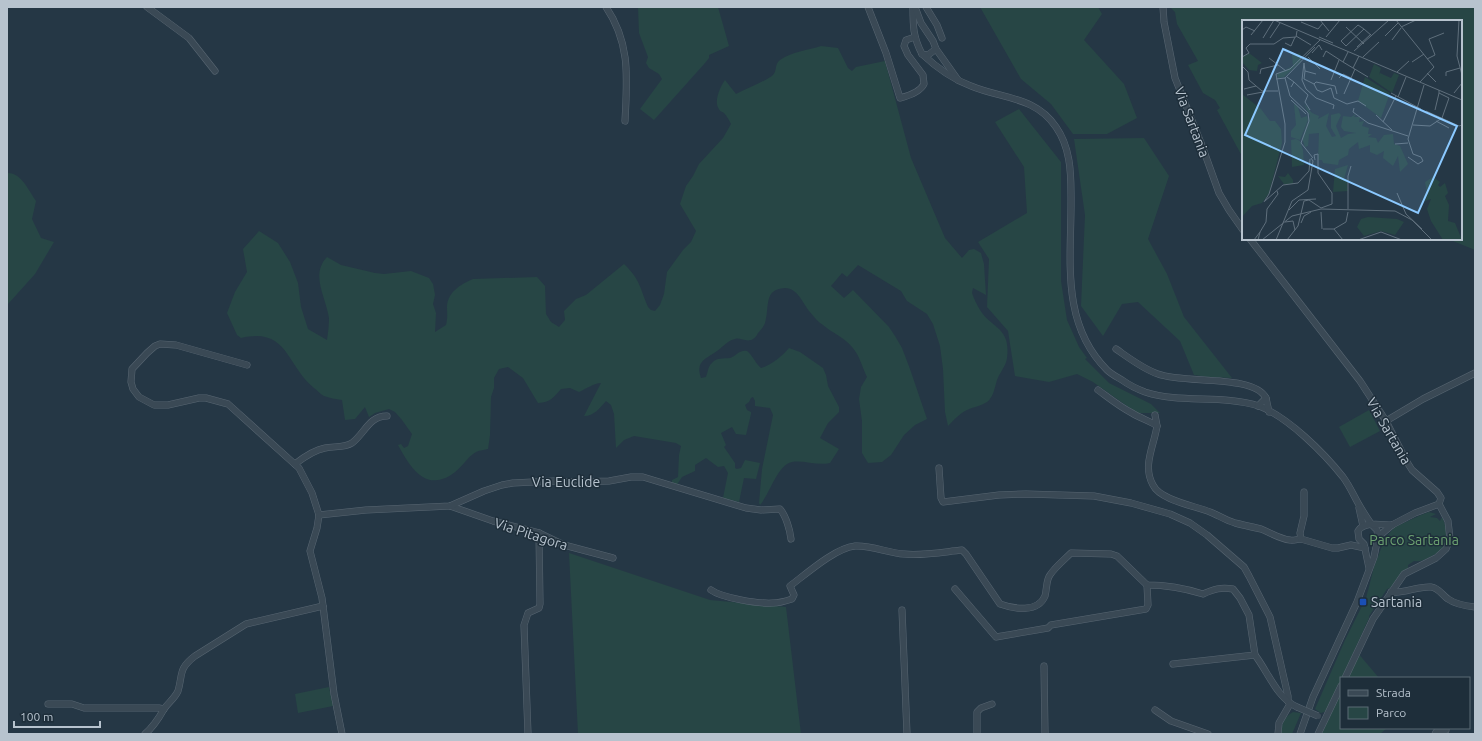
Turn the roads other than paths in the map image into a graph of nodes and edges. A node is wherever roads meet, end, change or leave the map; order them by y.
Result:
1 (148, 7) edge
2 (606, 7) edge
3 (868, 7) edge
4 (914, 7) edge
5 (926, 7) edge
6 (1163, 7) edge
7 (928, 34) junction
8 (915, 38) junction
9 (935, 46) junction
10 (922, 54) junction
11 (215, 71) dead end
12 (958, 80) junction
13 (624, 121) dead end
14 (1242, 229) edge
15 (1251, 240) edge
16 (1116, 348) dead end
17 (247, 365) dead end
18 (1475, 373) edge
19 (1098, 390) dead end
20 (1266, 398) junction
21 (1258, 406) junction
22 (1269, 412) junction
23 (1154, 415) dead end
24 (387, 416) dead end
25 (1386, 422) junction
26 (1157, 426) junction
27 (295, 464) junction
28 (939, 468) dead end
29 (1304, 492) dead end
30 (1358, 503) junction
31 (1439, 504) junction
32 (450, 506) junction
33 (319, 515) junction
34 (1372, 525) junction
35 (1392, 525) junction
36 (1363, 526) junction
37 (539, 533) junction
38 (1358, 535) junction
39 (791, 539) dead end
40 (1302, 539) junction
41 (1378, 539) junction
42 (1345, 546) junction
43 (1365, 546) junction
44 (613, 558) dead end
45 (1369, 569) junction
46 (1146, 585) junction
47 (955, 589) dead end
48 (711, 590) dead end
49 (1391, 592) junction
50 (1473, 605) edge
51 (323, 606) junction
52 (902, 610) dead end
53 (1255, 655) junction
54 (1173, 664) dead end
55 (1044, 666) dead end
56 (1345, 677) edge
57 (1340, 688) edge
58 (1289, 703) junction
59 (48, 704) dead end
60 (992, 704) dead end
61 (164, 709) junction
62 (1155, 710) dead end
63 (1325, 719) junction
64 (1446, 730) dead end
65 (145, 734) edge
66 (342, 734) edge
67 (528, 734) edge
68 (907, 734) edge
69 (976, 734) edge
70 (1045, 734) edge
71 (1208, 734) edge
72 (1278, 734) edge
73 (1300, 734) edge
74 (1318, 734) edge
75 (1435, 734) edge

1 - 11 street
2 - 13 street
3 - 8 street
4 - 7 street
4 - 8 street
5 - 9 street
6 - 14 street, Via Sartania
7 - 8 street
7 - 9 street
8 - 10 street
9 - 10 street
9 - 12 street
10 - 12 street
12 - 21 street
15 - 25 street, Via Sartania
16 - 20 street
17 - 27 street
18 - 25 street
19 - 26 street
20 - 21 street
20 - 22 street
21 - 22 street
22 - 30 street
23 - 26 street
24 - 27 street
25 - 31 street, Via Sartania
26 - 40 street
27 - 33 street
28 - 58 street
29 - 40 street
30 - 34 street
30 - 36 street
31 - 35 street
31 - 49 street, Via Sartania
32 - 33 street, Via Euclide
32 - 37 street, Via Pitagora
32 - 39 street, Via Euclide
33 - 51 street
34 - 35 street
34 - 36 street
34 - 41 street
35 - 41 street
36 - 38 street
37 - 44 street, Via Pitagora
37 - 67 street
38 - 42 street
38 - 43 street
40 - 42 street
41 - 43 street
41 - 45 street
42 - 43 street
43 - 45 street
45 - 73 street
46 - 47 street
46 - 48 street
46 - 53 street
49 - 50 street
49 - 56 street, Via Sartania
51 - 61 street
51 - 66 street
52 - 68 street
53 - 54 street
53 - 58 street
55 - 70 street
57 - 63 street
58 - 63 street, bridge
58 - 72 street
59 - 61 street
60 - 69 street
61 - 65 street
62 - 71 street
63 - 74 street
64 - 75 street

